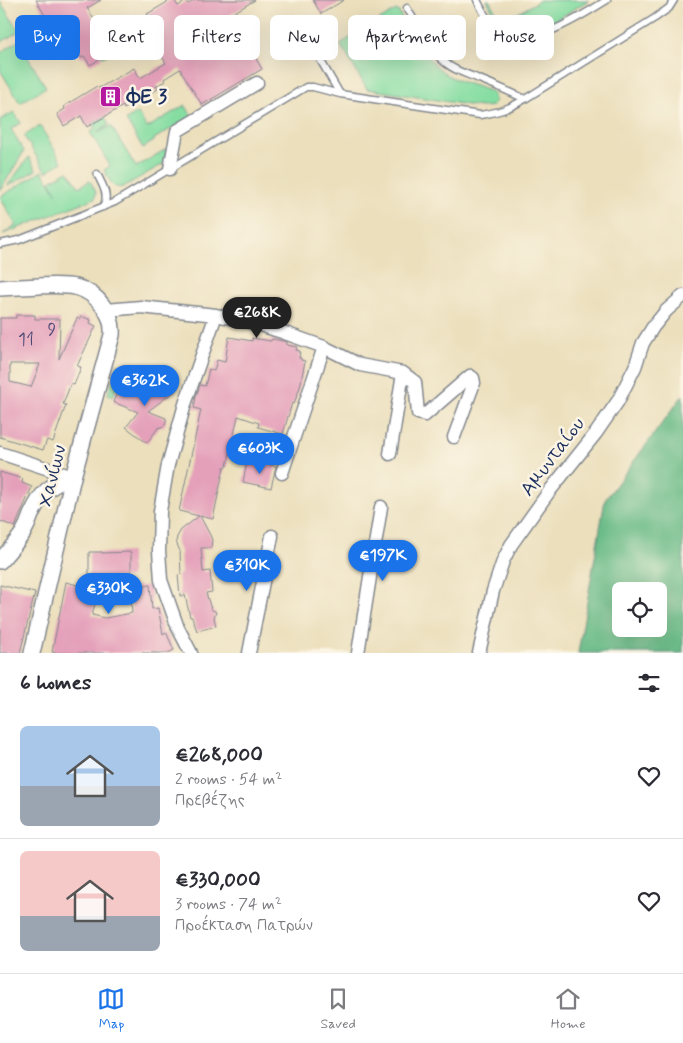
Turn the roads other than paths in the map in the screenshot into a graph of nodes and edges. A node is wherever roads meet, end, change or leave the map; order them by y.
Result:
1 (477, 0) edge
2 (608, 0) edge
3 (674, 0) edge
4 (407, 8) dead end
5 (320, 60) edge
6 (258, 83) dead end
7 (340, 94) junction
8 (525, 99) junction
9 (170, 169) junction
10 (96, 174) dead end
11 (104, 207) junction
12 (0, 244) edge
13 (0, 288) edge
14 (683, 296) edge
15 (106, 310) junction
16 (216, 315) junction
17 (324, 347) junction
18 (403, 373) junction
19 (454, 437) dead end
20 (0, 452) edge
21 (390, 454) dead end
22 (282, 473) dead end
23 (73, 477) junction
24 (381, 507) dead end
25 (272, 536) dead end
26 (0, 561) edge
27 (32, 653) edge
28 (191, 653) edge
29 (249, 653) edge
30 (358, 653) edge
31 (479, 653) edge

1 - 2 lane
3 - 8 lane
4 - 8 lane
5 - 7 lane
6 - 9 street
7 - 8 lane
7 - 9 lane
9 - 11 lane
10 - 11 lane
11 - 12 lane
13 - 15 street
14 - 31 street, Αμυνταίου
15 - 16 street
15 - 23 street, Χανίων
16 - 17 street
16 - 28 street
17 - 18 street
17 - 22 street
18 - 19 street
18 - 21 street
20 - 23 street
23 - 26 street
23 - 27 street, Χανίων
24 - 30 street
25 - 29 street

